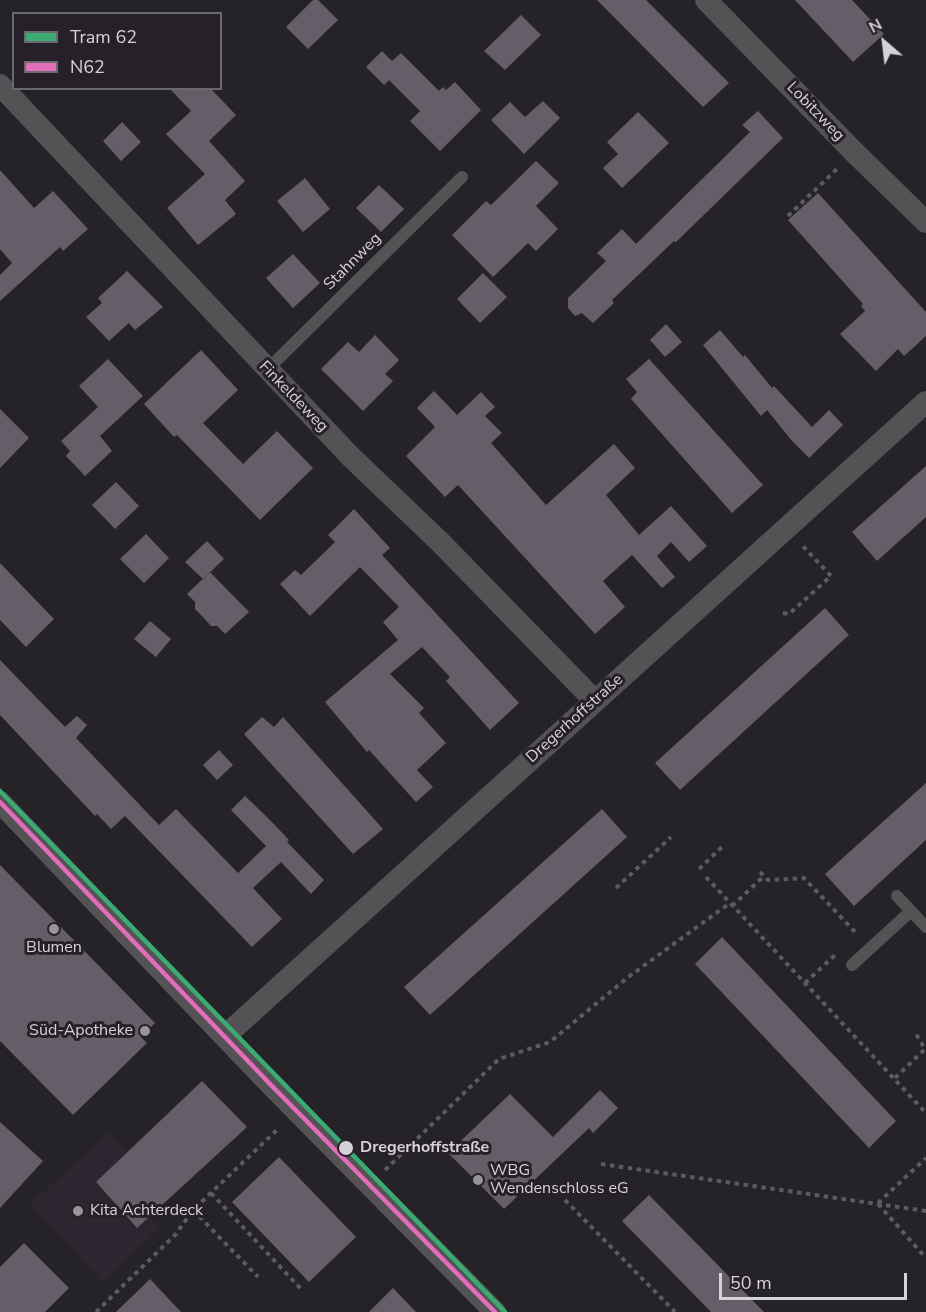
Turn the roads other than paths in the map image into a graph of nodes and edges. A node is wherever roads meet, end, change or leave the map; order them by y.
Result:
1 (706, 0) edge
2 (0, 84) edge
3 (462, 177) dead end
4 (926, 222) edge
5 (267, 370) junction
6 (926, 402) edge
7 (595, 701) junction
8 (0, 802) edge
9 (897, 896) dead end
10 (911, 911) junction
11 (926, 927) edge
12 (852, 965) dead end
13 (225, 1036) junction
14 (495, 1312) edge

1 - 4 street, Lobitzweg
2 - 5 street, Finkeldeweg
3 - 5 lane, Stahnweg
5 - 7 street, Finkeldeweg
6 - 7 street, Dregerhoffstraße
7 - 13 street, Dregerhoffstraße
8 - 13 street
9 - 10 lane
10 - 11 lane
10 - 12 lane
13 - 14 street

